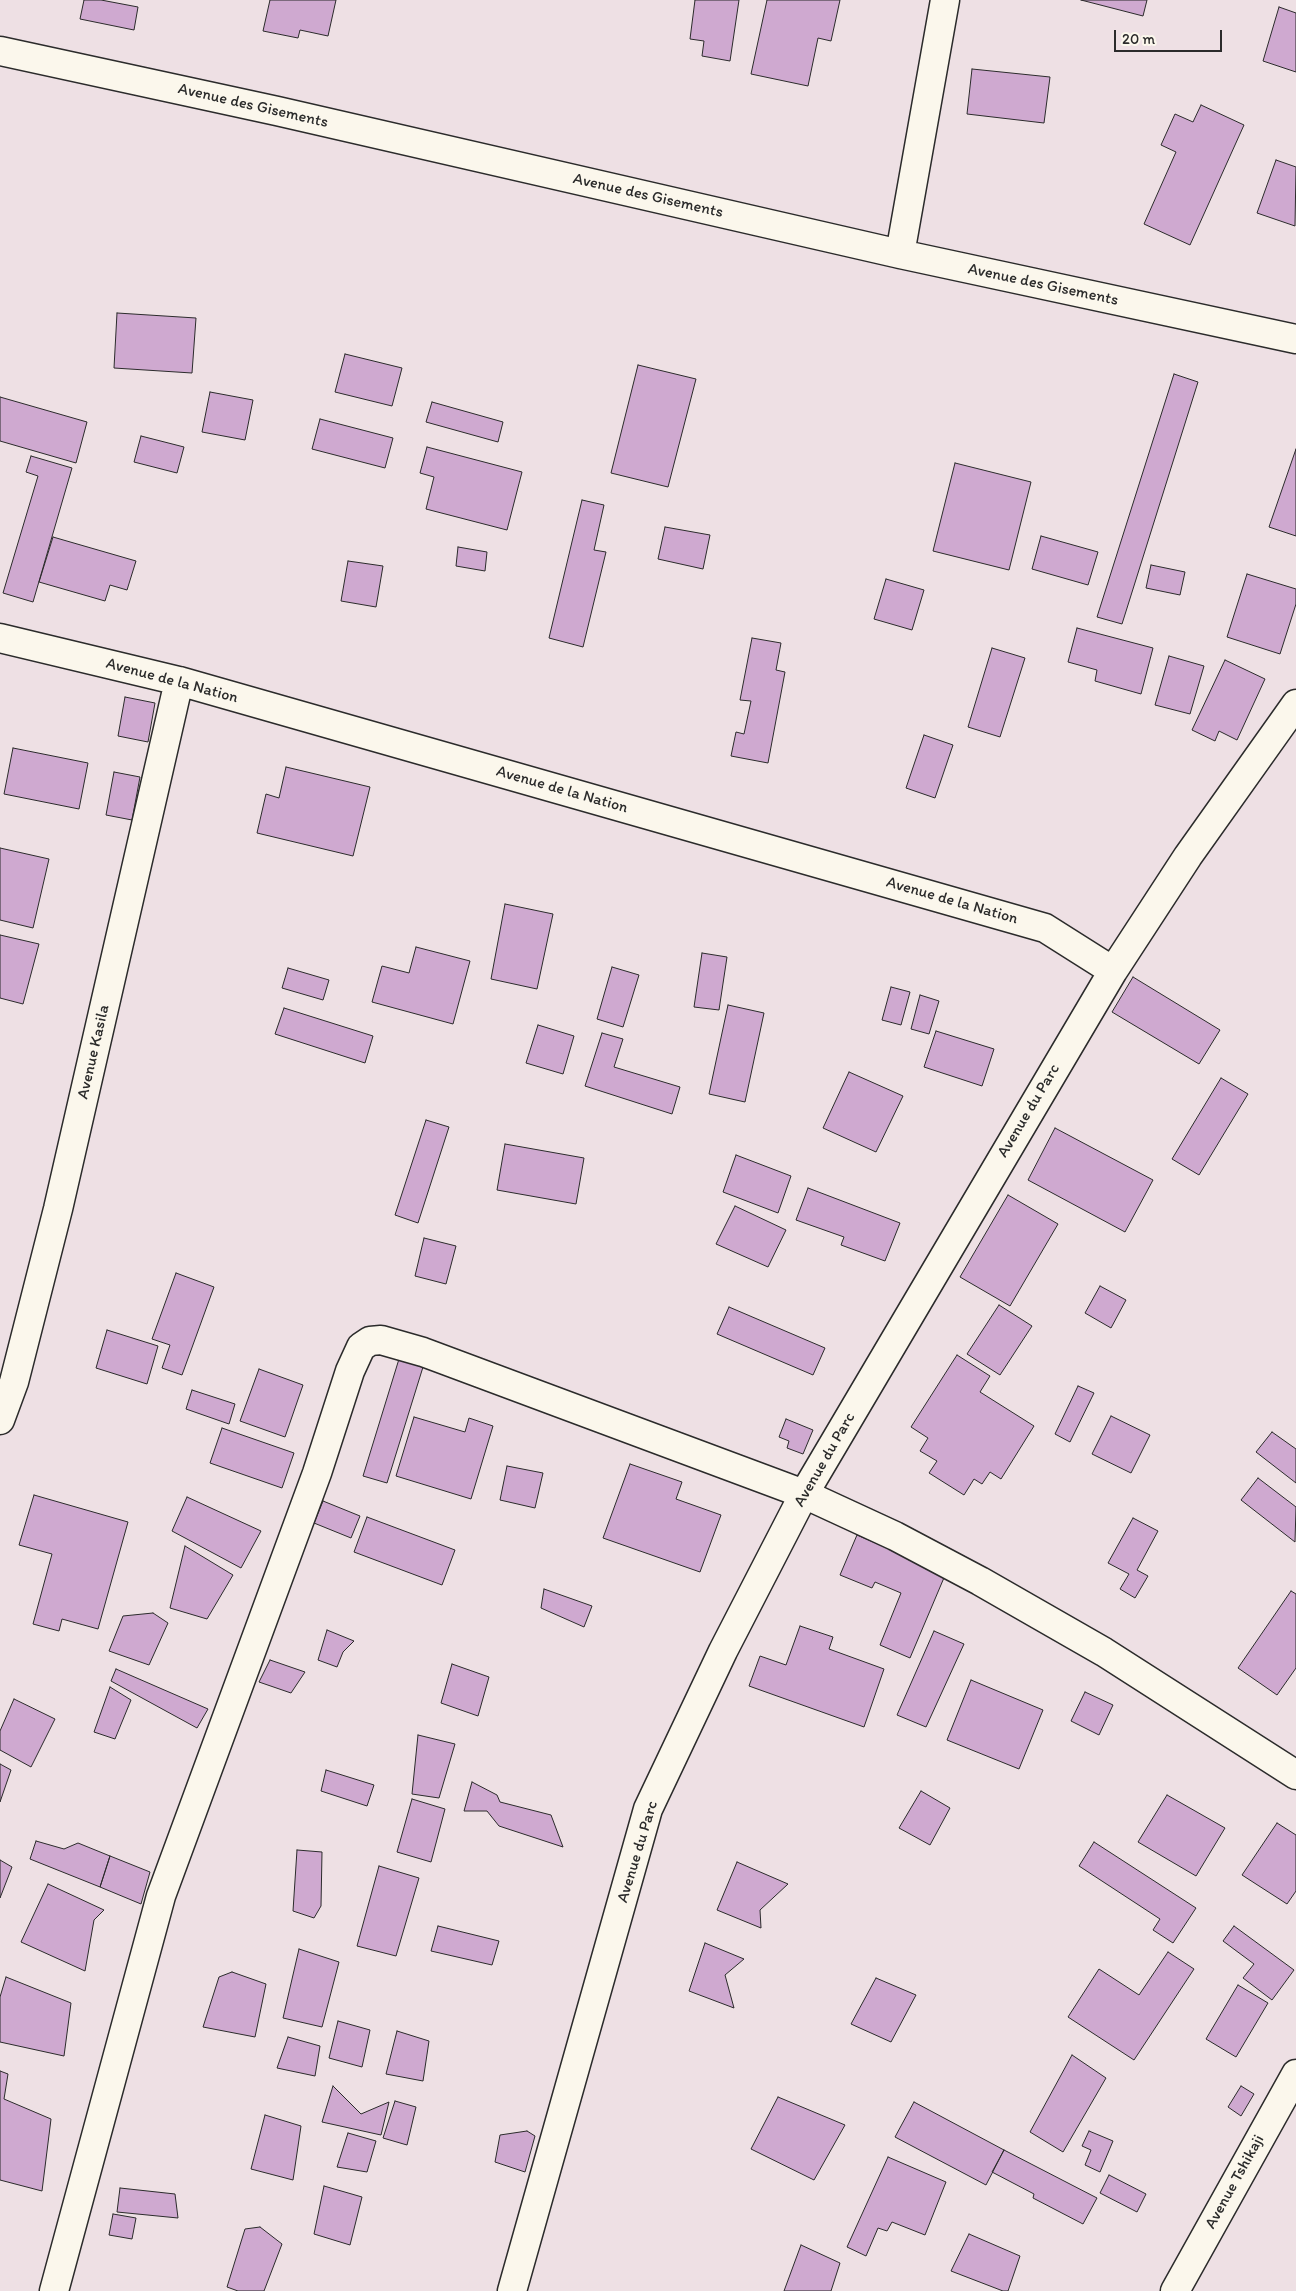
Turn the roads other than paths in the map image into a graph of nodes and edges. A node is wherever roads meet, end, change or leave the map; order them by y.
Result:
1 (945, 0) edge
2 (0, 51) edge
3 (900, 254) junction
4 (1296, 339) edge
5 (0, 638) edge
6 (179, 681) junction
7 (1296, 704) edge
8 (1113, 971) junction
9 (0, 1420) edge
10 (804, 1494) junction
11 (1296, 1775) edge
12 (1296, 2074) edge
13 (54, 2291) edge
14 (512, 2291) edge
15 (1175, 2291) edge

1 - 3 street
2 - 3 street, Avenue des Gisements
3 - 4 street, Avenue des Gisements
5 - 6 street, Avenue de la Nation
6 - 8 street, Avenue de la Nation
6 - 9 street, Avenue Kasila
7 - 8 street, Avenue du Parc
8 - 10 street, Avenue du Parc
10 - 11 street
10 - 13 street
10 - 14 street, Avenue du Parc
12 - 15 street, Avenue Tshikaji

